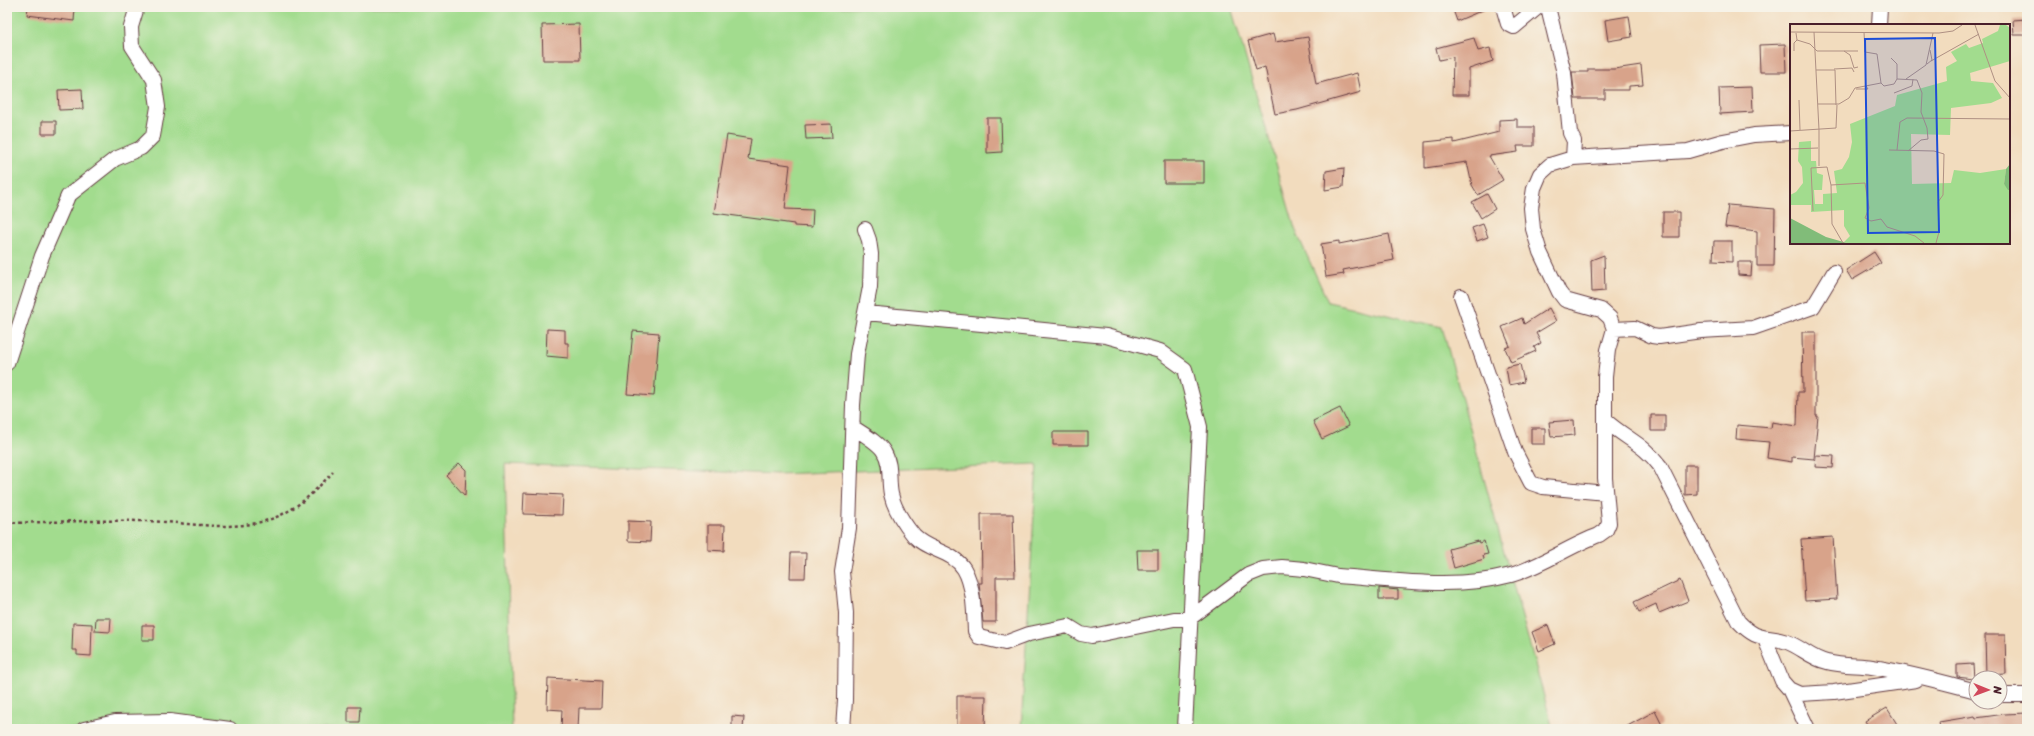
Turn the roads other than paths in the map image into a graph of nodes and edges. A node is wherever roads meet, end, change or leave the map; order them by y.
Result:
1 (137, 7) edge
2 (1504, 7) edge
3 (1538, 7) edge
4 (1548, 7) edge
5 (1880, 7) edge
6 (1879, 24) edge
7 (1790, 133) edge
8 (1573, 158) junction
9 (865, 229) dead end
10 (1834, 272) dead end
11 (1461, 296) dead end
12 (866, 313) junction
13 (1614, 329) junction
14 (7, 363) edge
15 (1606, 421) junction
16 (854, 428) junction
17 (1622, 435) junction
18 (1605, 443) junction
19 (1606, 493) junction
20 (1189, 619) junction
21 (1765, 639) junction
22 (1923, 678) junction
23 (1789, 689) junction
24 (1968, 689) edge
25 (2008, 695) edge
26 (2027, 695) edge
27 (84, 729) edge
28 (230, 729) edge
29 (842, 729) edge
30 (1185, 729) edge
31 (1808, 729) edge

1 - 14 street
2 - 3 street
4 - 8 street
5 - 6 street
7 - 8 street
8 - 13 street
9 - 12 street
10 - 13 street
11 - 19 street
12 - 16 street
12 - 20 street
13 - 15 street
15 - 17 street
15 - 18 street
16 - 20 street
16 - 29 street
17 - 18 street
17 - 21 street
18 - 19 street
19 - 20 street
20 - 30 street
21 - 22 street
21 - 23 street
22 - 23 street
22 - 24 street
23 - 31 street
25 - 26 street
27 - 28 street

